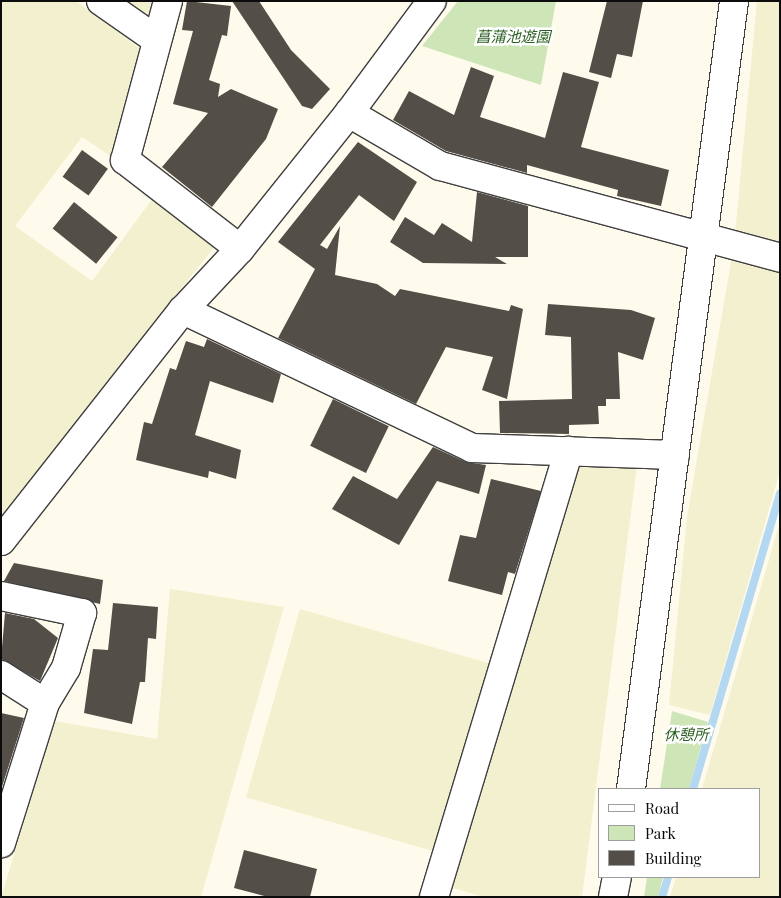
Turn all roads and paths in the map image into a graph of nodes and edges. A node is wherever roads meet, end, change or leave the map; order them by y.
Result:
1 (101, 1) edge
2 (168, 1) edge
3 (432, 1) edge
4 (734, 1) edge
5 (157, 40) junction
6 (349, 113) junction
7 (704, 234) junction
8 (240, 249) junction
9 (780, 258) edge
10 (183, 310) junction
11 (569, 452) junction
12 (675, 455) junction
13 (1, 541) edge
14 (1, 596) edge
15 (1, 675) edge
16 (45, 703) junction
17 (631, 788) edge
18 (1, 843) edge
19 (616, 878) edge
20 (434, 897) edge
21 (613, 897) edge

1 - 5 street
2 - 5 street
3 - 6 street
4 - 7 street
5 - 8 street
6 - 7 street
6 - 8 street
7 - 9 street
7 - 12 street
8 - 10 street
10 - 11 street
10 - 13 street
11 - 12 street
11 - 20 street
12 - 17 street
14 - 16 street
15 - 16 street
16 - 18 street
19 - 21 street

